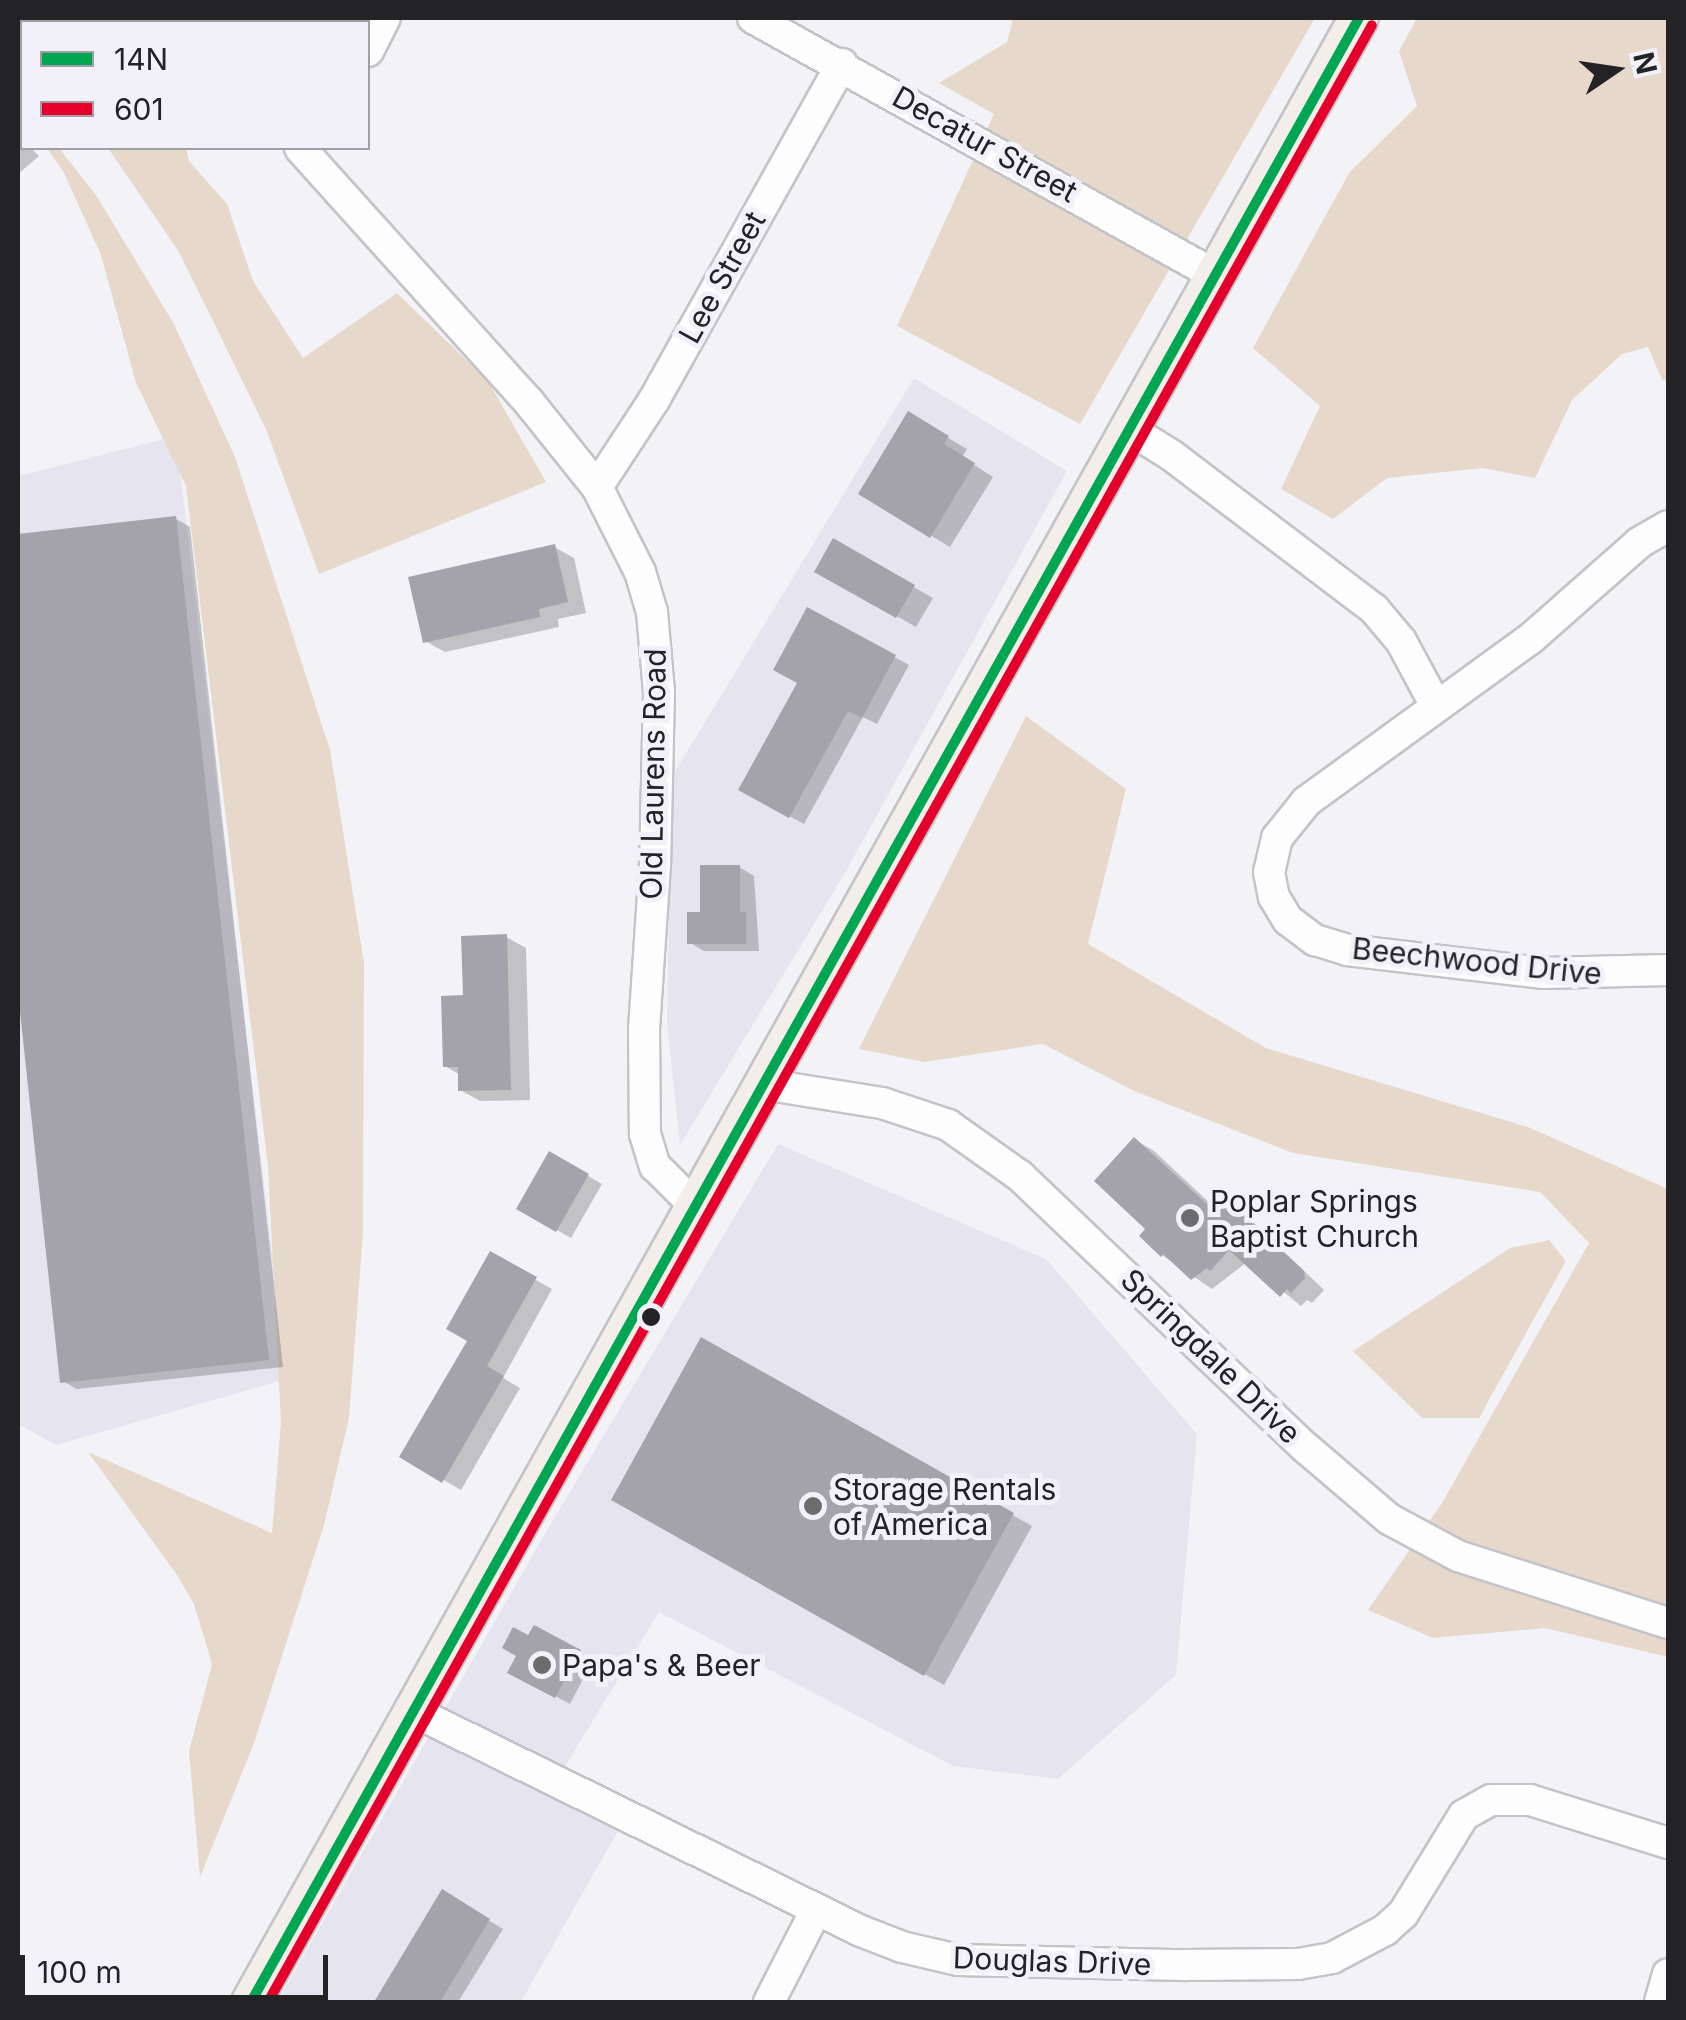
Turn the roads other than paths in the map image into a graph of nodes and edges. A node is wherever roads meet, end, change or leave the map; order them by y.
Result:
1 (386, 18) edge
2 (753, 18) edge
3 (1359, 18) edge
4 (370, 47) edge
5 (842, 64) junction
6 (308, 150) edge
7 (1215, 275) junction
8 (1129, 429) junction
9 (597, 487) junction
10 (1668, 526) edge
11 (1436, 706) junction
12 (1668, 970) edge
13 (763, 1084) junction
14 (695, 1206) junction
15 (1668, 1623) edge
16 (411, 1710) junction
17 (1668, 1843) edge
18 (816, 1910) junction
19 (1668, 1974) edge
20 (251, 2002) edge
21 (768, 2002) edge
22 (1660, 2002) edge

1 - 4 street
2 - 5 street, Decatur Street
3 - 7 main road
5 - 7 street, Decatur Street
5 - 9 street, Lee Street
6 - 9 street, Old Laurens Road
7 - 8 main road
8 - 11 street
8 - 13 main road
9 - 14 street, Old Laurens Road
10 - 11 street, Beechwood Drive
11 - 12 street, Beechwood Drive
13 - 14 main road
13 - 15 street, Springdale Drive
14 - 16 main road
16 - 18 street, Douglas Drive
16 - 20 main road
17 - 18 street, Douglas Drive
18 - 21 street
19 - 22 street

